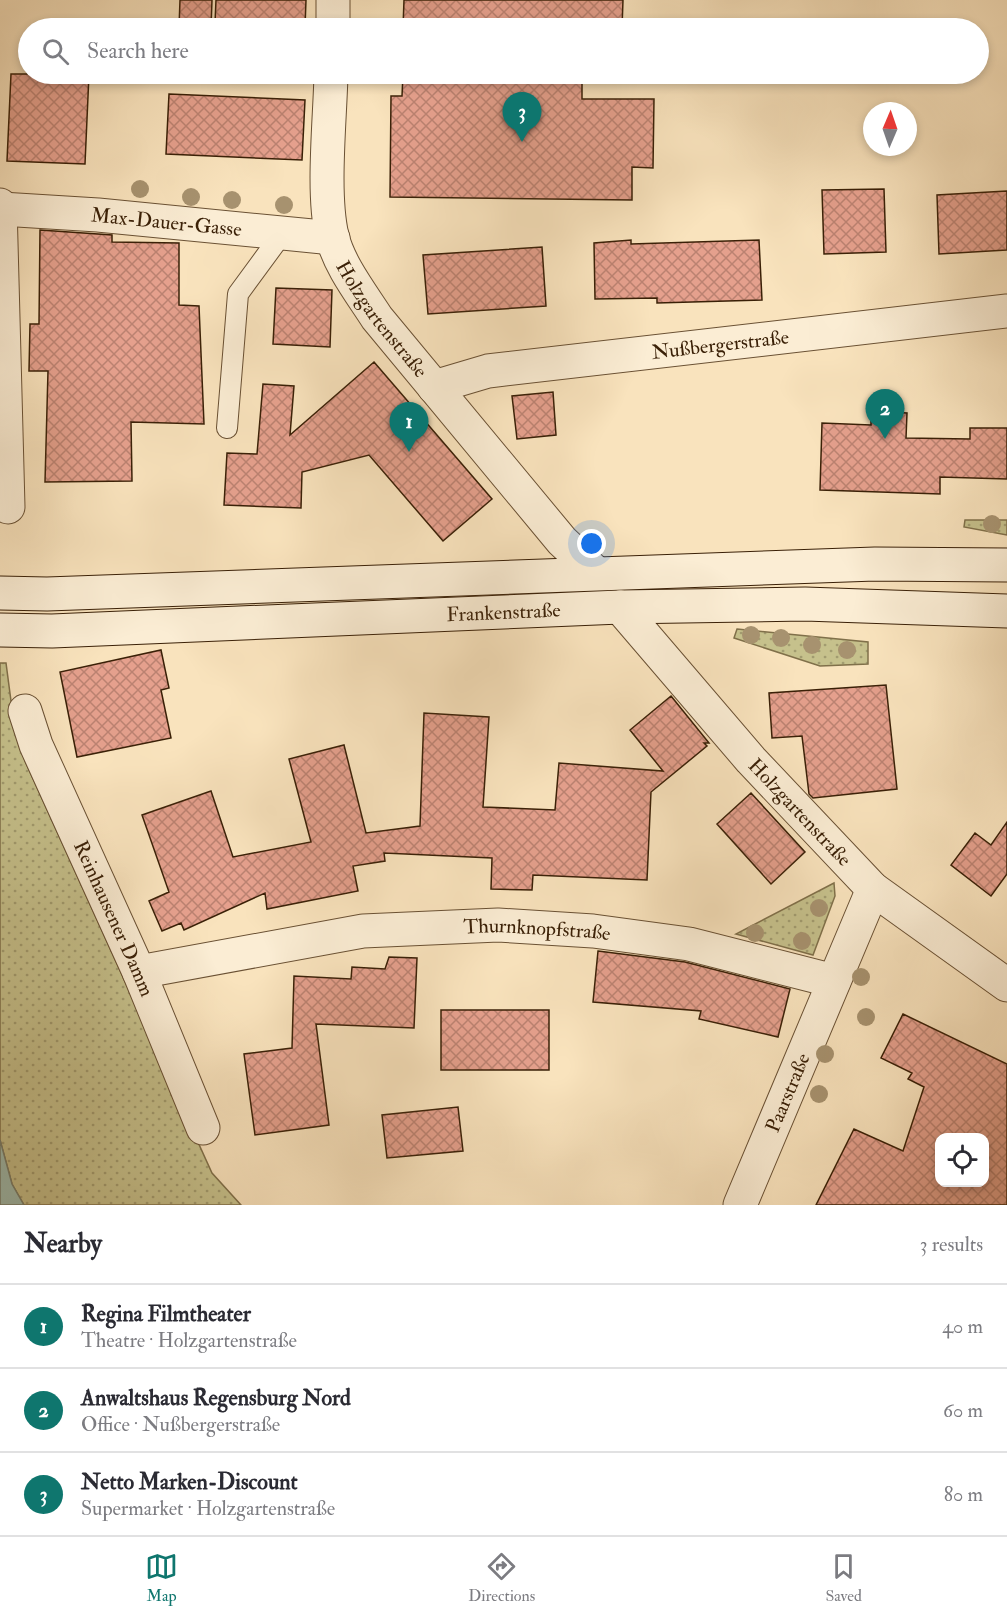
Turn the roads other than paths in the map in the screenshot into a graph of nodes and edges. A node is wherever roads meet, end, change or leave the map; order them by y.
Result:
1 (333, 0) edge
2 (333, 18) edge
3 (331, 84) edge
4 (1, 207) edge
5 (282, 234) junction
6 (333, 238) junction
7 (1007, 311) edge
8 (434, 387) junction
9 (227, 428) dead end
10 (8, 507) dead end
11 (1007, 565) edge
12 (595, 572) junction
13 (0, 593) edge
14 (621, 607) junction
15 (1007, 612) edge
16 (0, 630) edge
17 (25, 711) dead end
18 (873, 888) junction
19 (139, 972) junction
20 (834, 981) junction
21 (1007, 986) edge
22 (203, 1128) dead end
23 (740, 1205) edge

1 - 2 street
3 - 6 street, Holzgartenstraße
4 - 5 street, Max-Dauer-Gasse
4 - 10 street
5 - 6 street, Max-Dauer-Gasse
5 - 9 lane
6 - 8 street, Holzgartenstraße
7 - 8 street, Nußbergerstraße
8 - 12 street, Holzgartenstraße
11 - 12 street, Frankenstraße
12 - 13 street, Frankenstraße
14 - 15 street, Frankenstraße
14 - 16 street, Frankenstraße
14 - 18 street, Holzgartenstraße
17 - 19 street, Reinhausener Damm
18 - 20 street
18 - 21 street, Holzgartenstraße
19 - 20 street, Thurnknopfstraße
19 - 22 street, Reinhausener Damm
20 - 23 street, Paarstraße

